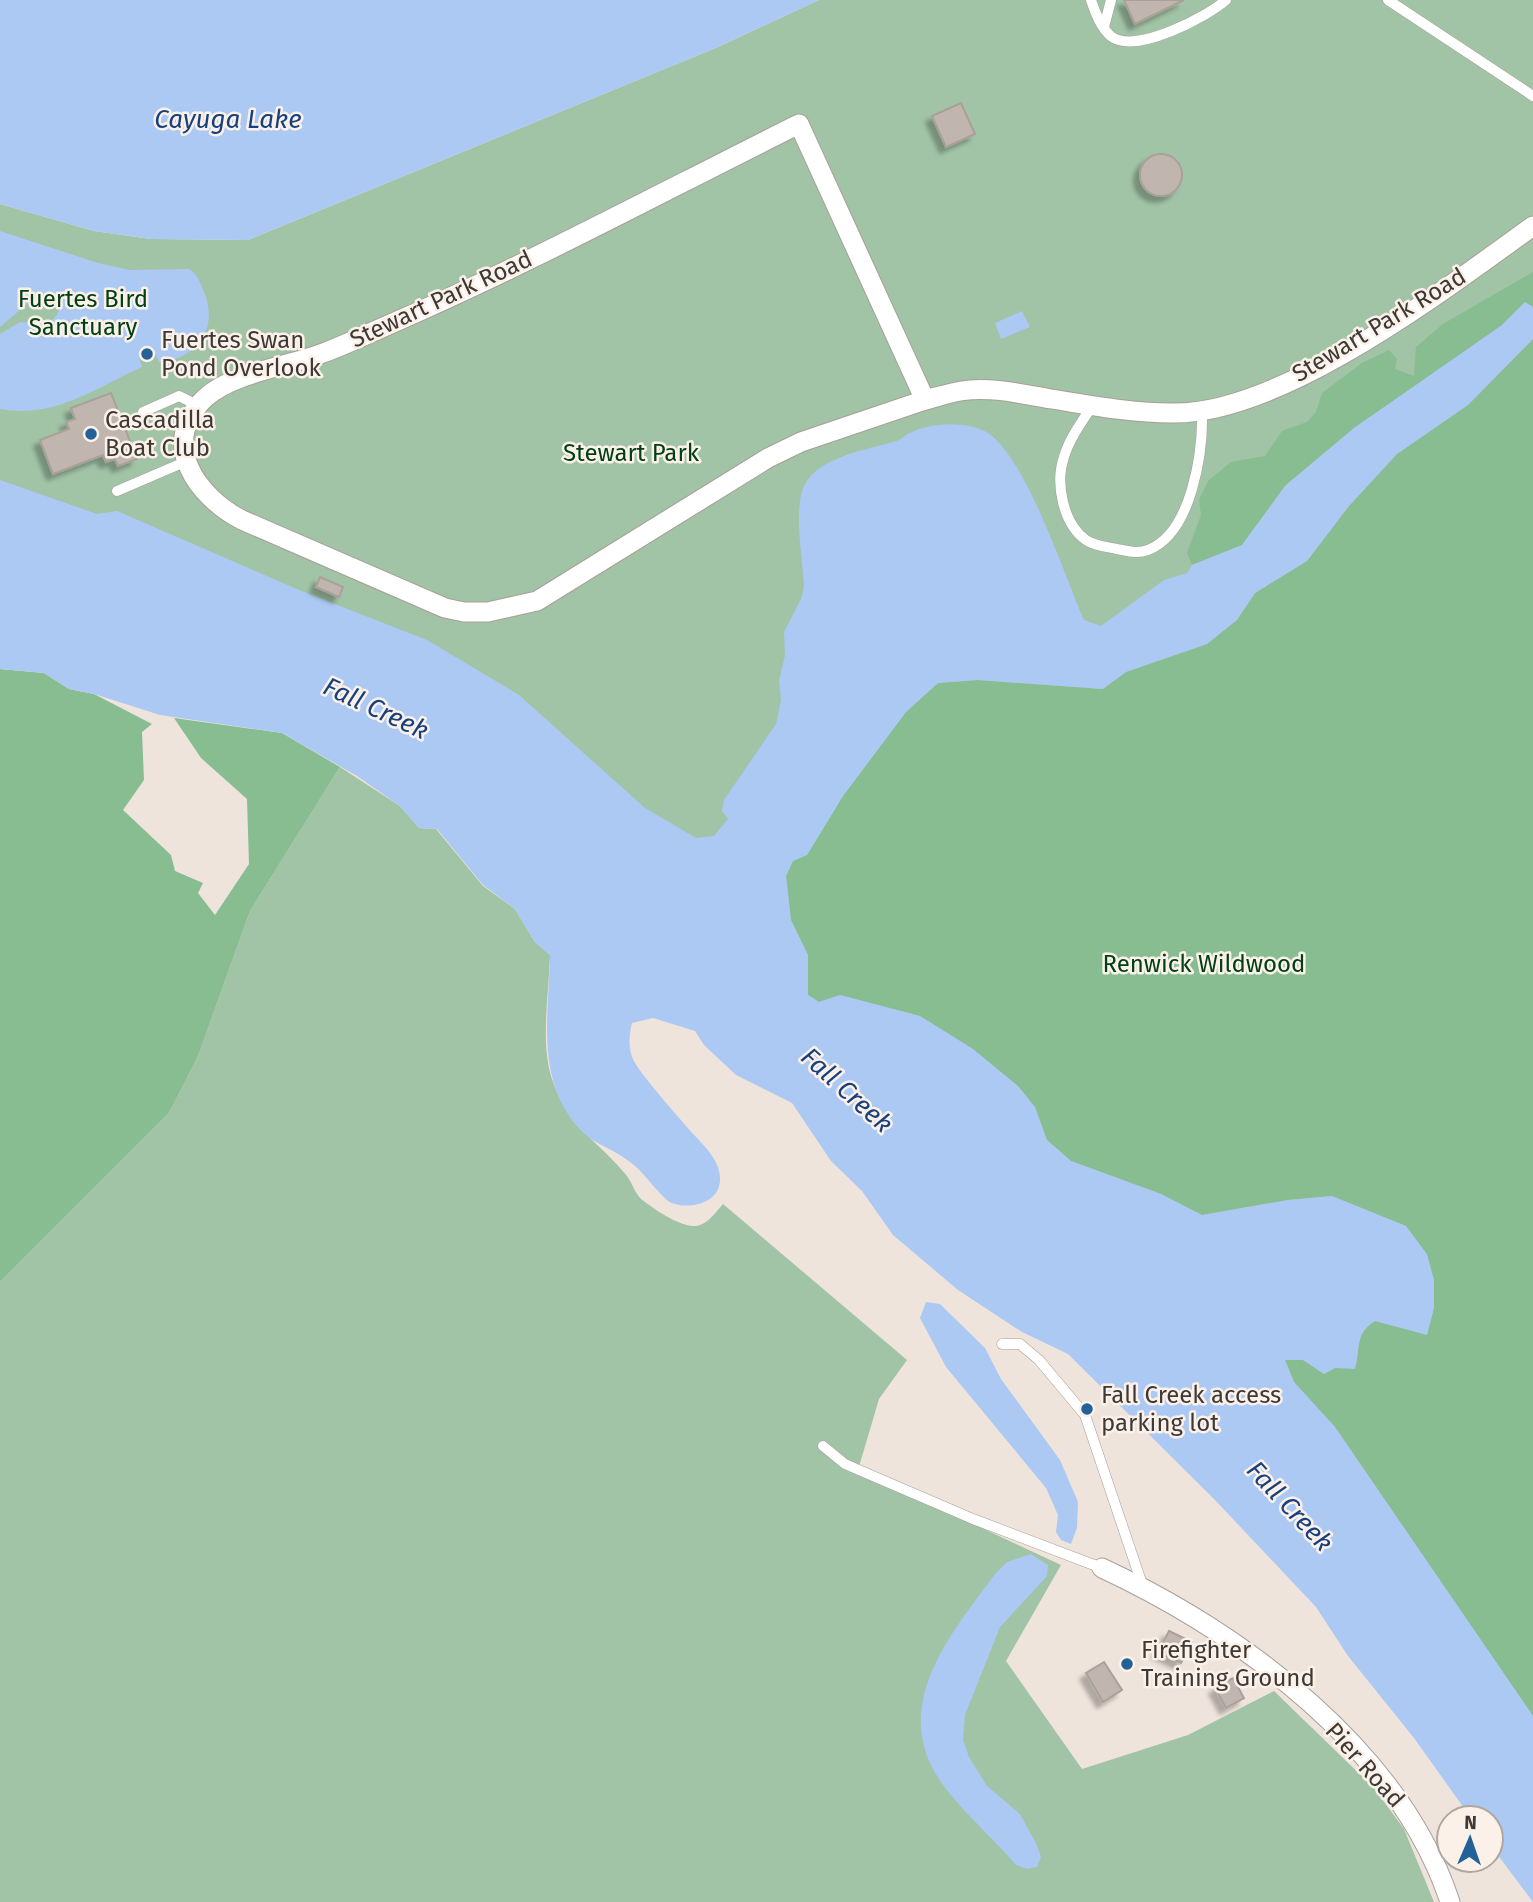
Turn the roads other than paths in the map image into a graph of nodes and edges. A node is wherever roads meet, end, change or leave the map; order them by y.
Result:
1 (1091, 0) edge
2 (1111, 0) edge
3 (1226, 0) edge
4 (1388, 0) edge
5 (1104, 27) junction
6 (1533, 96) edge
7 (1533, 226) edge
8 (925, 400) junction
9 (199, 406) junction
10 (1092, 406) junction
11 (143, 412) dead end
12 (1202, 412) junction
13 (187, 461) junction
14 (117, 491) dead end
15 (1002, 1344) dead end
16 (823, 1446) dead end
17 (1102, 1568) joint
18 (1143, 1587) junction
19 (1450, 1902) edge

1 - 5 lane
2 - 5 lane
3 - 5 lane
4 - 6 lane
7 - 12 street, Stewart Park Road
8 - 9 street, Stewart Park Road
8 - 10 street, Stewart Park Road
8 - 13 street, Stewart Park Road
9 - 11 lane
9 - 13 street
10 - 12 street, Stewart Park Road
10 - 12 lane
13 - 14 lane
15 - 18 lane
16 - 17 lane
17 - 18 street, Pier Road
18 - 19 street, Pier Road

